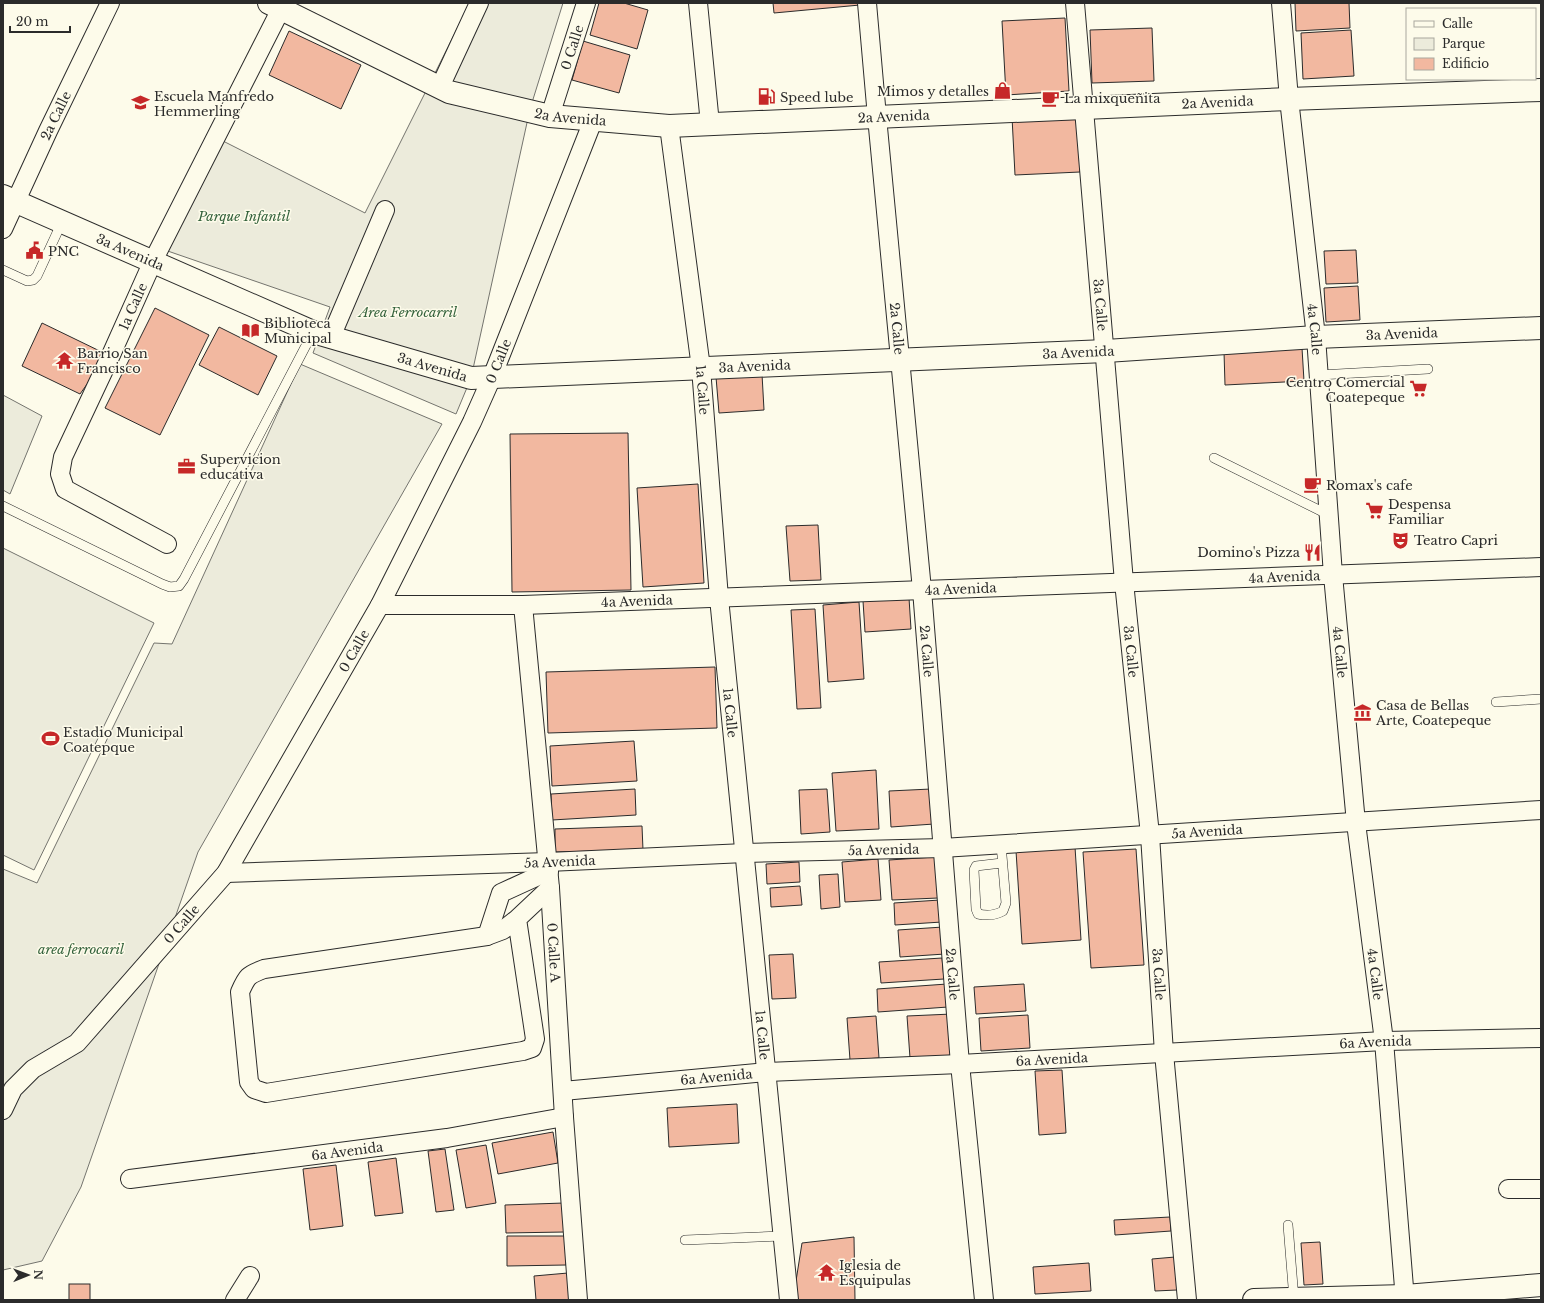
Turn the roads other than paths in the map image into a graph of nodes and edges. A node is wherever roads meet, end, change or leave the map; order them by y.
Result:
1 (110, 3) edge
2 (479, 3) edge
3 (586, 3) edge
4 (698, 3) edge
5 (867, 3) edge
6 (1075, 3) edge
7 (1281, 3) edge
8 (278, 5) edge
9 (440, 87) junction
10 (1541, 90) edge
11 (1289, 99) junction
12 (1084, 109) junction
13 (550, 116) junction
14 (877, 117) junction
15 (594, 118) junction
16 (710, 124) junction
17 (669, 126) junction
18 (9, 199) edge
19 (385, 210) dead end
20 (62, 222) junction
21 (3, 229) edge
22 (152, 261) junction
23 (3, 270) edge
24 (1541, 328) edge
25 (322, 335) junction
26 (1316, 337) junction
27 (1106, 351) junction
28 (901, 360) junction
29 (701, 368) junction
30 (1428, 369) dead end
31 (1319, 375) junction
32 (492, 377) junction
33 (1214, 458) dead end
34 (3, 506) edge
35 (1329, 515) junction
36 (167, 544) dead end
37 (1541, 567) edge
38 (1333, 575) junction
39 (1124, 582) junction
40 (922, 590) junction
41 (718, 598) junction
42 (380, 605) junction
43 (523, 606) junction
44 (1541, 700) edge
45 (1496, 702) dead end
46 (1541, 810) edge
47 (1356, 823) junction
48 (1150, 835) junction
49 (1001, 844) junction
50 (942, 848) junction
51 (745, 853) junction
52 (1002, 863) junction
53 (226, 873) junction
54 (549, 874) junction
55 (517, 919) junction
56 (487, 936) junction
57 (1541, 1038) edge
58 (1384, 1041) junction
59 (1164, 1053) junction
60 (960, 1064) junction
61 (767, 1072) junction
62 (563, 1091) junction
63 (3, 1110) edge
64 (564, 1117) junction
65 (130, 1179) dead end
66 (1508, 1189) dead end
67 (1541, 1189) edge
68 (1288, 1225) dead end
69 (783, 1236) junction
70 (685, 1240) dead end
71 (250, 1276) dead end
72 (1541, 1285) edge
73 (1405, 1298) edge
74 (1294, 1299) junction
75 (235, 1300) edge
76 (578, 1300) edge
77 (789, 1300) edge
78 (984, 1300) edge
79 (1186, 1300) edge
80 (1254, 1300) edge

1 - 18 street, 2a Calle
2 - 9 street
3 - 13 street, 0 Calle
4 - 16 street
5 - 14 street, 2a Calle
6 - 12 street, 3a Calle
7 - 11 street, 4a Calle
8 - 9 main road, 2a Avenida
8 - 22 street, 1a Calle
9 - 13 main road, 2a Avenida
10 - 11 main road, 2a Avenida
11 - 12 main road, 2a Avenida
11 - 26 street, 4a Calle
12 - 14 main road, 2a Avenida
12 - 27 street, 3a Calle
13 - 15 main road, 2a Avenida
14 - 16 main road, 2a Avenida
14 - 28 street, 2a Calle
15 - 17 main road, 2a Avenida
15 - 32 street, 0 Calle
16 - 17 main road, 2a Avenida
17 - 29 street, 1a Calle
18 - 20 main road, 3a Avenida
18 - 21 street, 2a Calle
19 - 25 street
20 - 22 main road, 3a Avenida
20 - 23 lane
22 - 25 main road, 3a Avenida
22 - 36 street, 1a Calle
24 - 26 main road, 3a Avenida
25 - 32 main road, 3a Avenida
25 - 34 lane
26 - 27 main road, 3a Avenida
26 - 31 street, 4a Calle
27 - 28 main road, 3a Avenida
27 - 39 street, 3a Calle
28 - 29 main road, 3a Avenida
28 - 40 street, 2a Calle
29 - 32 main road, 3a Avenida
29 - 41 street, 1a Calle
30 - 31 lane
31 - 35 street, 4a Calle
32 - 42 street, 0 Calle
33 - 35 lane
35 - 38 street, 4a Calle
37 - 38 street, 4a Avenida
38 - 39 street, 4a Avenida
38 - 47 street, 4a Calle
39 - 40 street, 4a Avenida
39 - 48 street, 3a Calle
40 - 41 street, 4a Avenida
40 - 50 street, 2a Calle
41 - 43 street, 4a Avenida
41 - 51 street, 1a Calle
42 - 43 street, 4a Avenida
42 - 53 street, 0 Calle
43 - 54 street, 0 Calle A
44 - 45 lane
46 - 47 street, 5a Avenida
47 - 48 street, 5a Avenida
47 - 58 street, 4a Calle
48 - 49 street, 5a Avenida
48 - 59 street, 3a Calle
49 - 50 street, 5a Avenida
49 - 52 lane
50 - 51 street, 5a Avenida
50 - 60 street, 2a Calle
51 - 54 street, 5a Avenida
51 - 61 street, 1a Calle
52 - 52 lane
53 - 54 street, 5a Avenida
53 - 63 street, 0 Calle
54 - 55 street
54 - 56 street
54 - 62 street, 0 Calle A
55 - 56 street
55 - 56 street
57 - 58 street, 6a Avenida
58 - 59 street, 6a Avenida
58 - 73 street, 4a Calle
59 - 60 street, 6a Avenida
59 - 79 street, 3a Calle
60 - 61 street, 6a Avenida
60 - 78 street, 2a Calle
61 - 62 street, 6a Avenida
61 - 69 street, 1a Calle
62 - 64 street, 0 Calle A
64 - 65 street, 6a Avenida
64 - 76 street, 0 Calle A
66 - 67 street
68 - 74 lane
69 - 70 lane
69 - 77 street, 1a Calle
71 - 75 street
72 - 73 main road
73 - 74 main road
74 - 80 main road

